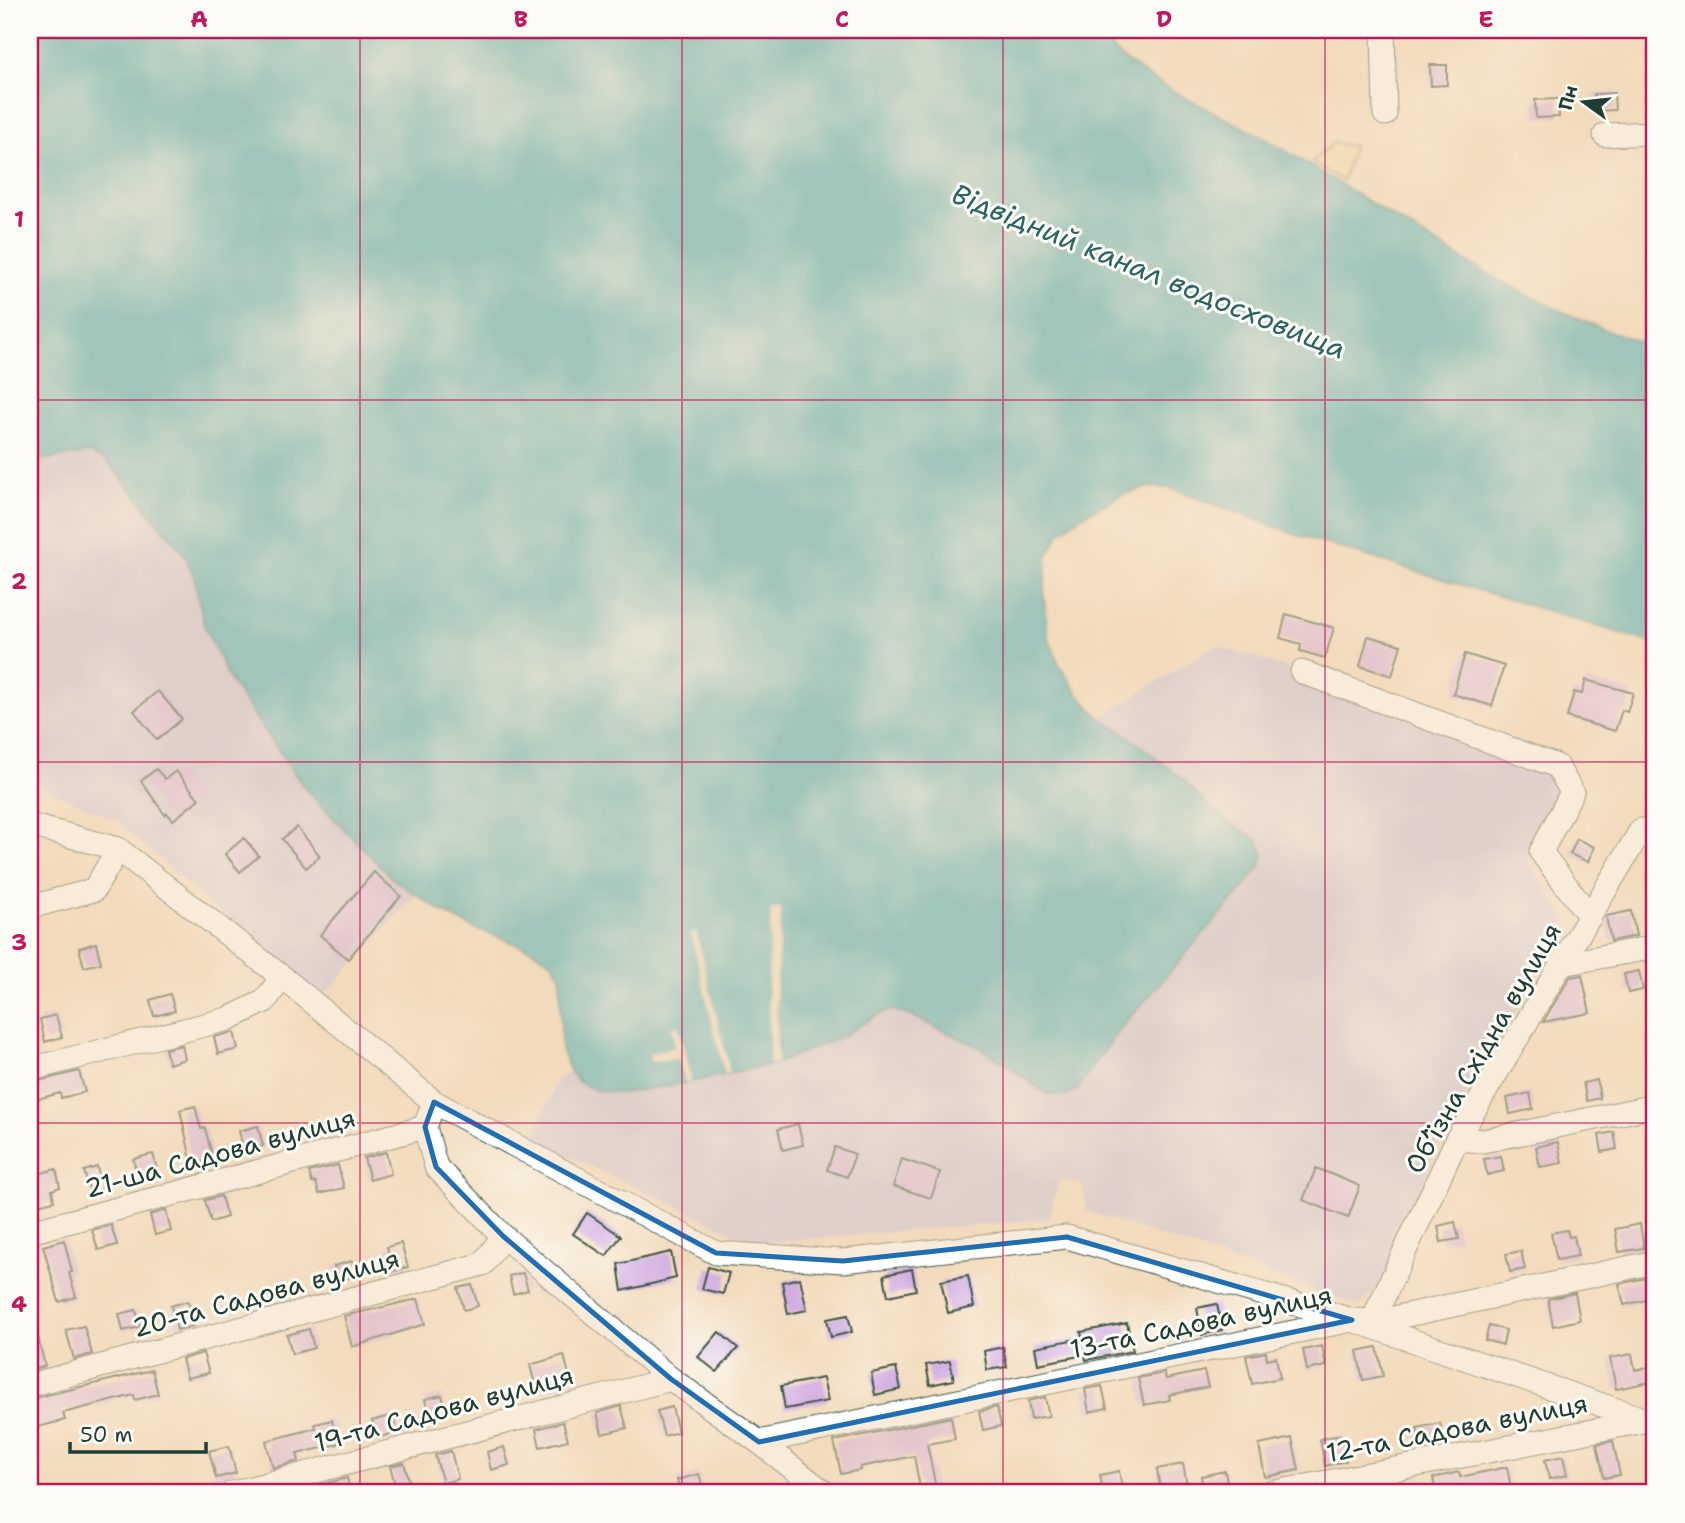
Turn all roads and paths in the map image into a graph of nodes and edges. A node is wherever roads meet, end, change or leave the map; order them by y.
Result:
1 (1383, 30) edge
2 (1385, 114) dead end
3 (1655, 133) edge
4 (1605, 135) dead end
5 (1302, 672) dead end
6 (30, 825) edge
7 (1642, 830) dead end
8 (118, 849) junction
9 (30, 907) edge
10 (1590, 917) junction
11 (1655, 947) edge
12 (1562, 964) junction
13 (282, 977) junction
14 (30, 1069) edge
15 (434, 1102) junction
16 (1655, 1106) edge
17 (425, 1127) junction
18 (1458, 1139) junction
19 (30, 1232) edge
20 (503, 1236) junction
21 (1655, 1262) edge
22 (1352, 1320) junction
23 (1379, 1321) junction
24 (671, 1380) junction
25 (30, 1385) edge
26 (1653, 1421) edge
27 (759, 1442) junction
28 (232, 1493) edge
29 (825, 1493) edge
30 (1270, 1493) edge

1 - 2 street
3 - 4 street
5 - 10 street, Обʼїзна Східна вулиця
6 - 8 street
7 - 10 street, Обʼїзна Східна вулиця
8 - 9 street
8 - 13 street
10 - 12 street, Обʼїзна Східна вулиця
11 - 12 street
12 - 18 street, Обʼїзна Східна вулиця
13 - 14 street
13 - 15 street
15 - 17 street
15 - 22 street
16 - 18 street
17 - 19 street, 21-ша Садова вулиця
17 - 20 street
18 - 23 street, Обʼїзна Східна вулиця
20 - 24 street
20 - 25 street, 20-та Садова вулиця
21 - 23 street, 13-та Садова вулиця
22 - 23 street, 13-та Садова вулиця
22 - 26 street
22 - 27 street, 13-та Садова вулиця
24 - 27 street
24 - 28 street, 19-та Садова вулиця
26 - 30 street, 12-та Садова вулиця
27 - 29 street

